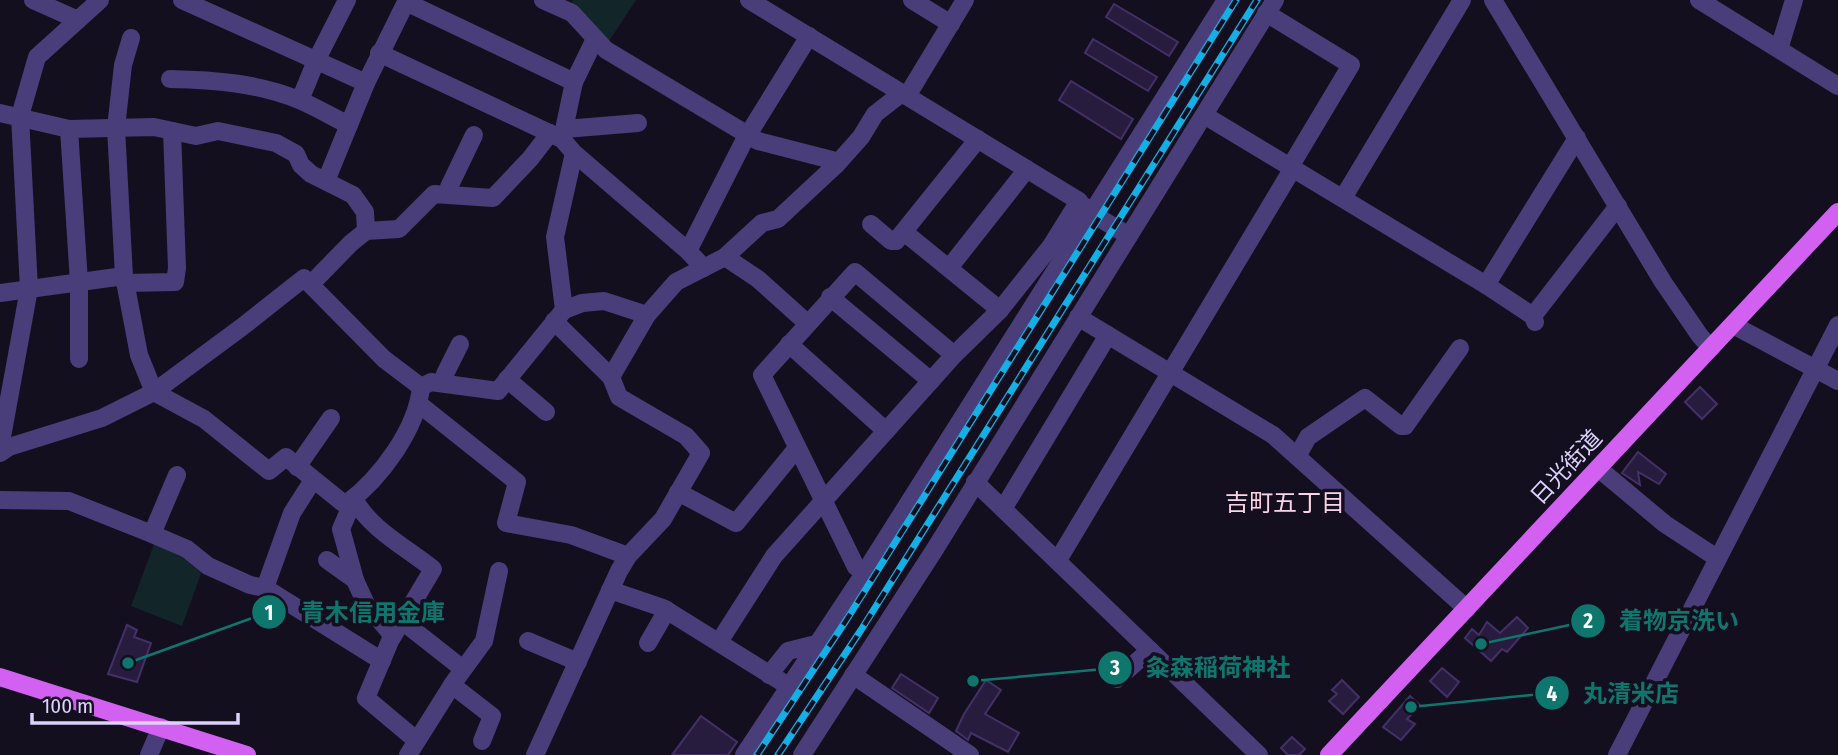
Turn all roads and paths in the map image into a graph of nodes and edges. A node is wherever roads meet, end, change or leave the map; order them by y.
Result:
1 (33, 0) edge
2 (100, 0) edge
3 (182, 0) edge
4 (346, 0) edge
5 (543, 0) edge
6 (749, 0) edge
7 (912, 0) edge
8 (965, 0) edge
9 (1226, 0) edge
10 (1462, 0) edge
11 (1493, 0) edge
12 (1699, 0) edge
13 (1794, 0) edge
14 (407, 1) edge
15 (1271, 7) edge
16 (78, 20) junction
17 (951, 24) junction
18 (810, 36) junction
19 (131, 38) dead end
20 (595, 39) junction
21 (1779, 49) junction
22 (379, 53) junction
23 (316, 61) junction
24 (170, 79) dead end
25 (574, 82) junction
26 (366, 83) junction
27 (1838, 86) edge
28 (905, 94) junction
29 (300, 100) junction
30 (0, 113) edge
31 (20, 116) junction
32 (1204, 116) junction
33 (638, 124) dead end
34 (348, 125) junction
35 (116, 128) junction
36 (69, 129) junction
37 (172, 131) junction
38 (559, 134) junction
39 (474, 135) dead end
40 (748, 135) junction
41 (1577, 138) junction
42 (978, 139) junction
43 (575, 153) junction
44 (836, 164) junction
45 (1291, 168) junction
46 (1027, 169) junction
47 (326, 181) junction
48 (450, 195) junction
49 (1343, 198) junction
50 (1618, 206) junction
51 (1085, 207) junction
52 (1838, 212) edge
53 (871, 224) dead end
54 (366, 231) junction
55 (904, 232) junction
56 (1129, 236) junction
57 (688, 251) junction
58 (724, 257) junction
59 (704, 268) junction
60 (949, 268) junction
61 (125, 280) junction
62 (79, 282) junction
63 (311, 284) junction
64 (1486, 285) junction
65 (29, 289) junction
66 (0, 293) edge
67 (830, 297) junction
68 (1000, 310) junction
69 (559, 315) junction
70 (647, 315) junction
71 (1078, 317) junction
72 (807, 323) junction
73 (1733, 325) junction
74 (1838, 325) edge
75 (1108, 335) junction
76 (460, 344) dead end
77 (789, 344) junction
78 (1460, 348) dead end
79 (1711, 348) junction
80 (954, 355) junction
81 (79, 359) dead end
82 (1816, 370) junction
83 (1171, 374) junction
84 (611, 377) junction
85 (507, 379) junction
86 (931, 381) junction
87 (1838, 381) edge
88 (443, 383) junction
89 (154, 392) junction
90 (420, 396) junction
91 (4, 403) edge
92 (546, 412) dead end
93 (331, 418) dead end
94 (886, 431) junction
95 (1, 446) edge
96 (797, 448) junction
97 (1298, 455) junction
98 (298, 467) junction
99 (1598, 468) junction
100 (177, 475) dead end
101 (313, 480) junction
102 (975, 482) junction
103 (678, 492) junction
104 (354, 499) junction
105 (0, 500) edge
106 (823, 501) junction
107 (1003, 509) junction
108 (152, 534) junction
109 (628, 555) junction
110 (1717, 558) junction
111 (1058, 560) junction
112 (327, 561) dead end
113 (499, 570) dead end
114 (865, 572) junction
115 (355, 580) junction
116 (265, 588) junction
117 (610, 590) junction
118 (1467, 609) junction
119 (667, 610) junction
120 (398, 629) junction
121 (528, 641) dead end
122 (719, 642) junction
123 (648, 643) dead end
124 (820, 643) junction
125 (1150, 650) junction
126 (382, 661) junction
127 (578, 662) junction
128 (463, 669) junction
129 (769, 675) junction
130 (853, 676) junction
131 (0, 677) edge
132 (1117, 679) dead end
133 (452, 685) junction
134 (790, 687) junction
135 (161, 727) junction
136 (482, 741) dead end
137 (412, 748) edge
138 (149, 755) edge
139 (247, 755) edge
140 (535, 755) edge
141 (744, 755) edge
142 (802, 755) edge
143 (970, 755) edge
144 (1259, 755) edge
145 (1329, 755) edge
146 (1617, 755) edge

1 - 16 street
2 - 16 street
3 - 23 street
4 - 23 street
5 - 20 street
6 - 18 street
7 - 17 street
8 - 17 street
9 - 51 street
10 - 49 street
11 - 41 street
12 - 21 street
13 - 21 street
14 - 22 street
14 - 25 street
15 - 32 street
15 - 45 street
16 - 31 street
17 - 28 street
18 - 28 street
18 - 40 street
19 - 35 street
20 - 25 street
20 - 40 street
21 - 27 street
22 - 26 street
22 - 38 street
23 - 26 street
23 - 29 street
24 - 29 street
25 - 38 street
26 - 34 street
28 - 42 street
28 - 44 street
29 - 34 street
30 - 31 street
31 - 36 street
31 - 65 street
32 - 45 street
32 - 56 street
33 - 38 street
34 - 47 street
35 - 36 street
35 - 37 street
35 - 61 street
36 - 62 street
37 - 47 street
37 - 61 street
38 - 43 street
38 - 48 street
39 - 48 street
40 - 44 street
40 - 57 street
41 - 50 street
41 - 64 street
42 - 46 street
42 - 55 street
43 - 57 street
43 - 69 street
44 - 58 street
45 - 49 street
45 - 83 street
46 - 51 street
46 - 60 street
47 - 54 street
48 - 54 street
49 - 64 street
50 - 64 street
50 - 79 street
51 - 56 street
51 - 68 street
51 - 114 street
52 - 73 main road, 日光街道
53 - 55 street
54 - 63 street
55 - 60 street
56 - 71 street
57 - 59 street
58 - 59 street
58 - 72 street
59 - 70 street
60 - 68 street
61 - 62 street
61 - 89 street
62 - 65 street
62 - 81 street
63 - 89 street
63 - 90 street
65 - 66 street
65 - 91 street
67 - 72 street
67 - 80 street
67 - 86 street
68 - 80 street
69 - 70 street
69 - 84 street
69 - 85 street
70 - 84 street
71 - 75 street
71 - 102 street
72 - 77 street
73 - 79 main road, 日光街道
73 - 82 street
74 - 82 street
75 - 83 street
75 - 107 street
76 - 88 street
77 - 94 street
77 - 96 street
78 - 97 street
79 - 99 main road, 日光街道
80 - 86 street
82 - 87 street
82 - 110 street
83 - 97 street
83 - 111 street
84 - 103 street
85 - 88 street
85 - 92 street
86 - 94 street
88 - 90 street
89 - 95 street
89 - 98 street
90 - 104 street
90 - 109 street
91 - 95 street
93 - 98 street
94 - 106 street
96 - 103 street
96 - 106 street
97 - 118 street
98 - 101 street
99 - 110 street
99 - 118 main road, 日光街道
100 - 108 street
101 - 104 street
101 - 116 street
102 - 107 street
102 - 130 street
103 - 109 street
104 - 115 street
104 - 120 street
105 - 108 street
106 - 114 street
106 - 122 street
107 - 111 street
108 - 116 street
109 - 117 street
110 - 146 street
111 - 125 street
112 - 115 street
113 - 128 street
114 - 124 street
115 - 120 street
116 - 126 street
117 - 119 street
117 - 127 street
118 - 145 main road, 日光街道
119 - 122 street
119 - 123 street
120 - 126 street
120 - 128 street
121 - 127 street
122 - 129 street
124 - 129 street
124 - 134 street
125 - 132 street
125 - 144 street
126 - 137 street
127 - 140 street
128 - 133 street
129 - 134 street
130 - 142 street
130 - 143 street
131 - 135 main road
133 - 136 street
133 - 137 street
134 - 141 street
135 - 138 street
135 - 139 main road

